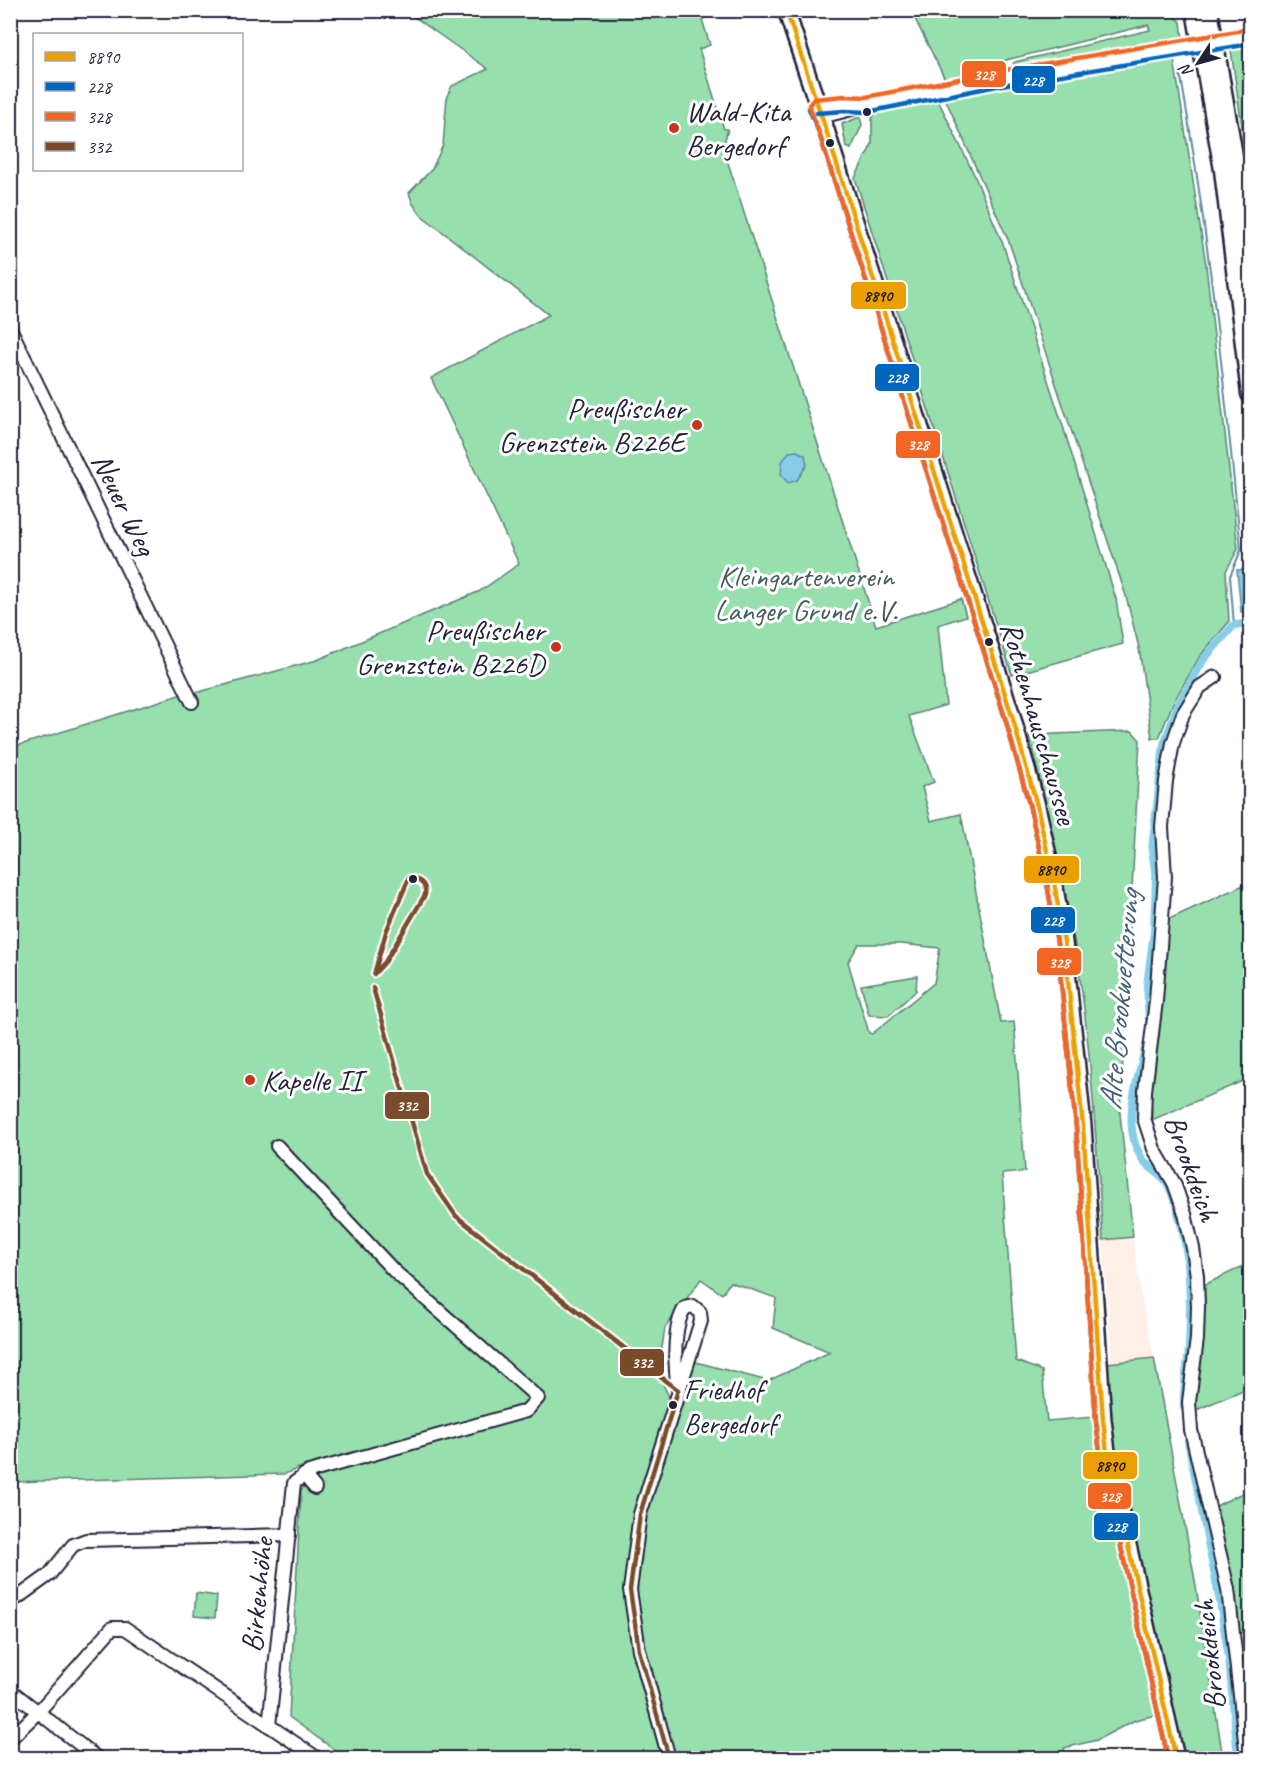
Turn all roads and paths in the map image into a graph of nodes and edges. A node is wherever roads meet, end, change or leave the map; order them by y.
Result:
1 (786, 10) edge
2 (1196, 10) edge
3 (1209, 10) edge
4 (1245, 37) edge
5 (819, 111) junction
6 (1251, 277) edge
7 (10, 328) edge
8 (1251, 394) edge
9 (1215, 677) dead end
10 (192, 702) dead end
11 (277, 1146) dead end
12 (678, 1390) junction
13 (304, 1475) junction
14 (315, 1488) dead end
15 (289, 1535) junction
16 (10, 1603) edge
17 (10, 1690) edge
18 (38, 1712) junction
19 (269, 1726) junction
20 (10, 1739) edge
21 (98, 1758) edge
22 (318, 1758) edge
23 (669, 1758) edge
24 (1176, 1758) edge
25 (1247, 1758) edge

1 - 5 main road, Rothenhauschaussee
2 - 8 highway
3 - 6 highway
4 - 5 street, bridge
5 - 24 main road, Rothenhauschaussee
7 - 10 street, Neuer Weg
9 - 25 street, Brookdeich
11 - 13 street
12 - 12 street
12 - 23 street
13 - 14 street
13 - 15 street, Birkenhöhe
15 - 16 street
15 - 19 street, Birkenhöhe
17 - 18 street
18 - 19 street
18 - 20 street
18 - 21 street
19 - 22 street

